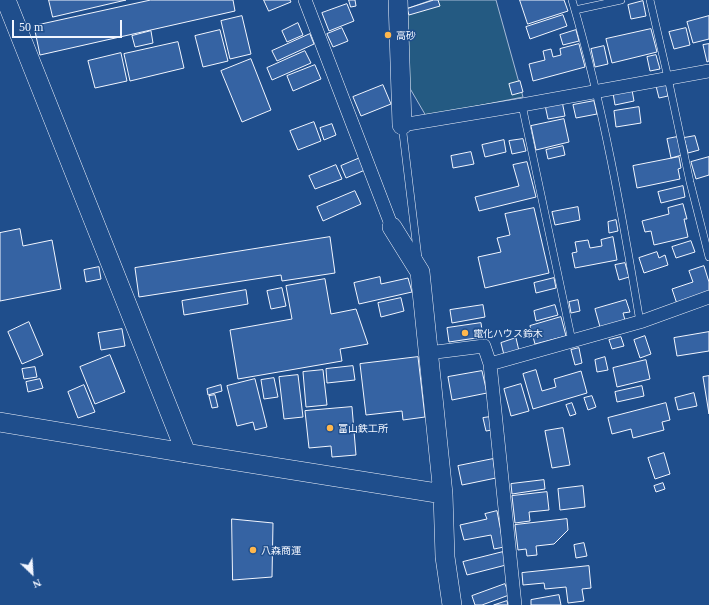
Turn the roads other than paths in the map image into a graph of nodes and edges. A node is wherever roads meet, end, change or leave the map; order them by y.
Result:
1 (6, 0) edge
2 (305, 0) edge
3 (398, 0) edge
4 (572, 0) edge
5 (621, 0) edge
6 (650, 0) edge
7 (574, 10) junction
8 (709, 71) edge
9 (668, 78) junction
10 (596, 92) junction
11 (522, 105) junction
12 (402, 125) junction
13 (392, 227) joint
14 (709, 257) edge
15 (420, 272) junction
16 (709, 297) edge
17 (640, 322) junction
18 (572, 341) junction
19 (428, 353) junction
20 (490, 364) junction
21 (0, 422) edge
22 (186, 453) junction
23 (443, 494) junction
24 (452, 605) edge
25 (515, 605) edge

1 - 22 street
2 - 13 street
3 - 12 street
4 - 7 lane
5 - 7 lane
6 - 9 lane
7 - 10 lane
8 - 9 street
9 - 10 street
9 - 14 lane
10 - 11 street
10 - 17 lane
11 - 12 street
11 - 18 lane
12 - 15 lane
13 - 15 street
15 - 19 street
16 - 17 street
17 - 18 street
18 - 20 street
19 - 20 street
19 - 23 street
20 - 25 street
21 - 22 street
22 - 23 street
23 - 24 street

